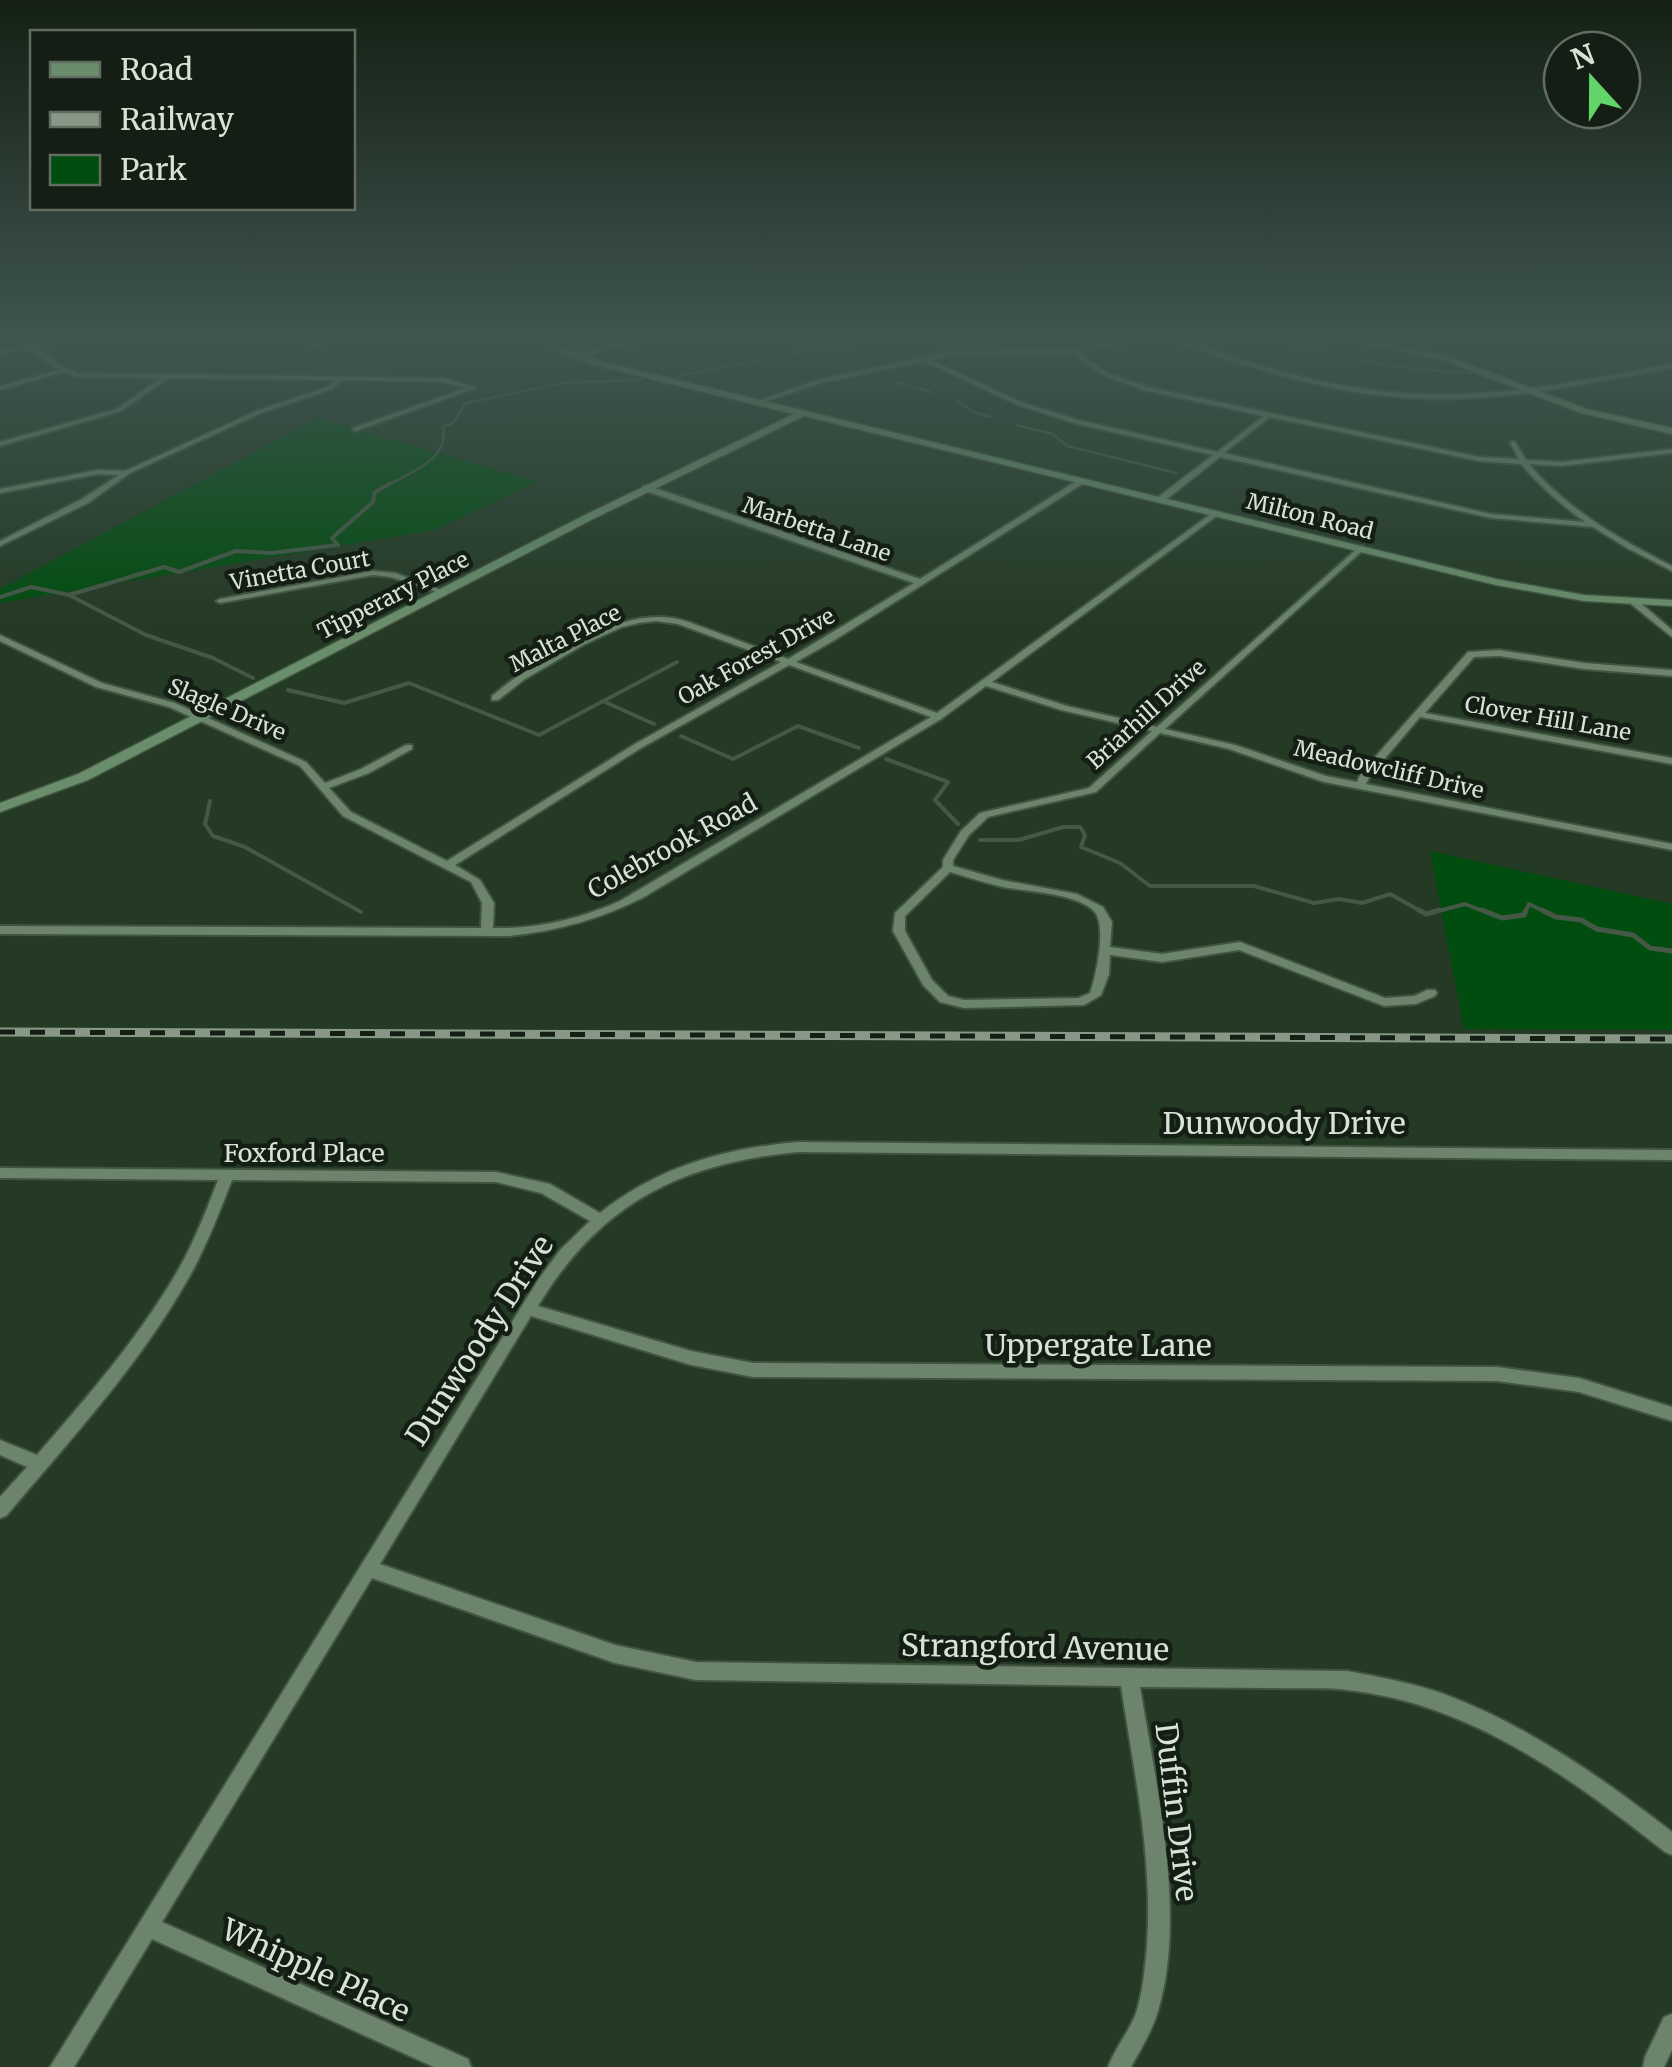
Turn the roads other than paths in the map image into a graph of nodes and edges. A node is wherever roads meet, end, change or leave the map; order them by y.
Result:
1 (44, 431) edge
2 (216, 431) edge
3 (764, 431) edge
4 (879, 431) edge
5 (1118, 431) edge
6 (1249, 431) edge
7 (1347, 431) edge
8 (1513, 443) dead end
9 (0, 444) edge
10 (1672, 451) edge
11 (1219, 455) junction
12 (1524, 462) junction
13 (126, 473) junction
14 (1082, 481) junction
15 (646, 488) junction
16 (0, 491) edge
17 (1160, 500) junction
18 (1215, 513) junction
19 (1592, 525) junction
20 (0, 544) edge
21 (1360, 548) junction
22 (1672, 570) edge
23 (920, 582) junction
24 (443, 592) junction
25 (220, 601) dead end
26 (1634, 602) junction
27 (1672, 602) edge
28 (1672, 634) edge
29 (0, 638) edge
30 (790, 662) junction
31 (1672, 673) edge
32 (986, 682) junction
33 (494, 698) dead end
34 (1417, 714) junction
35 (938, 717) junction
36 (198, 718) junction
37 (1160, 729) junction
38 (408, 747) dead end
39 (1672, 761) edge
40 (322, 786) junction
41 (1360, 787) junction
42 (0, 808) edge
43 (1672, 847) edge
44 (448, 865) junction
45 (948, 868) junction
46 (0, 930) edge
47 (486, 932) junction
48 (1104, 950) junction
49 (1430, 992) dead end
50 (1672, 1154) edge
51 (0, 1173) edge
52 (227, 1175) junction
53 (598, 1219) junction
54 (528, 1309) junction
55 (1672, 1414) edge
56 (0, 1448) edge
57 (39, 1464) junction
58 (0, 1510) edge
59 (368, 1568) junction
60 (1129, 1678) junction
61 (1672, 1845) edge
62 (148, 1926) junction
63 (1672, 2026) edge
64 (1653, 2065) edge
65 (61, 2067) edge
66 (460, 2067) edge
67 (1119, 2067) edge

1 - 9 street
2 - 13 street
3 - 15 street, Tipperary Place
4 - 14 street, Milton Road
5 - 11 street
6 - 11 street
7 - 12 street
8 - 12 street
10 - 12 street
11 - 17 street
11 - 19 street
12 - 19 street
13 - 16 street
13 - 20 street
14 - 17 street, Milton Road
14 - 23 street, Oak Forest Drive
15 - 23 street, Marbetta Lane
15 - 24 street, Tipperary Place
17 - 18 street, Milton Road
18 - 21 street, Milton Road
18 - 32 street, Colebrook Road
19 - 22 street
21 - 26 street, Milton Road
21 - 37 street, Briarhill Drive
23 - 30 street, Oak Forest Drive
24 - 25 street, Vinetta Court
24 - 36 street, Tipperary Place
26 - 27 street, Milton Road
26 - 28 street
29 - 36 street, Slagle Drive
30 - 33 street, Malta Place
30 - 35 street, Malta Place
30 - 44 street, Oak Forest Drive
31 - 34 street
32 - 35 street, Colebrook Road
32 - 37 street, Meadowcliff Drive
34 - 39 street, Clover Hill Lane
34 - 41 street
35 - 47 street, Colebrook Road
36 - 40 street, Slagle Drive
36 - 42 street, Tipperary Place
37 - 41 street, Meadowcliff Drive
37 - 45 street, Briarhill Drive
38 - 40 street
40 - 44 street, Slagle Drive
41 - 43 street, Meadowcliff Drive
44 - 47 street, Slagle Drive
45 - 48 street
45 - 48 street, Briarhill Drive
46 - 47 street, Colebrook Road
48 - 49 street
50 - 53 street, Dunwoody Drive
51 - 52 street, Foxford Place
52 - 53 street, Foxford Place
52 - 57 street
53 - 54 street, Dunwoody Drive
54 - 55 street, Uppergate Lane
54 - 59 street, Dunwoody Drive
56 - 57 street
57 - 58 street
59 - 60 street, Strangford Avenue
59 - 62 street, Dunwoody Drive
60 - 61 street, Strangford Avenue
60 - 67 street, Duffin Drive
62 - 65 street, Dunwoody Drive
62 - 66 street, Whipple Place
63 - 64 street

